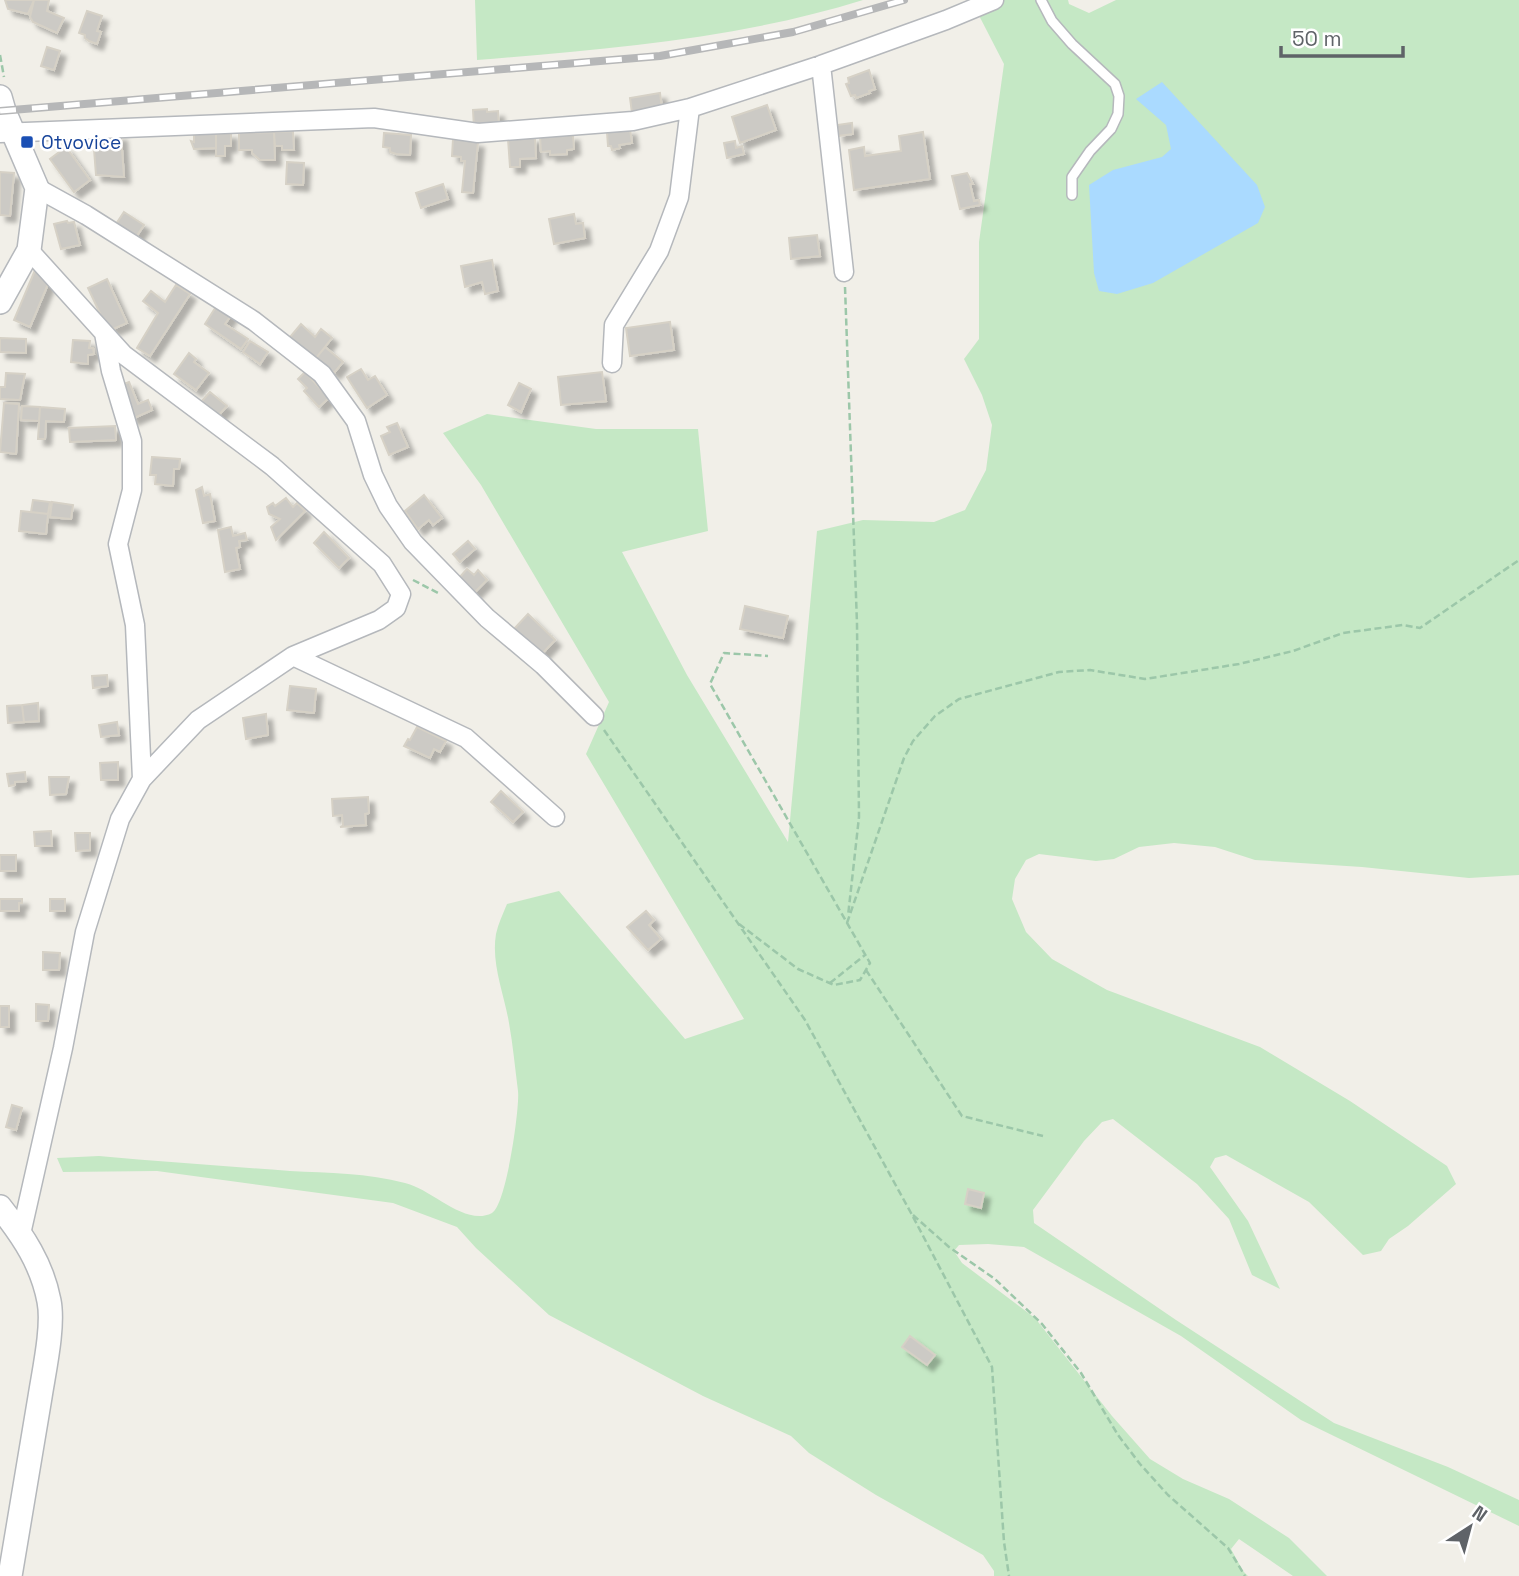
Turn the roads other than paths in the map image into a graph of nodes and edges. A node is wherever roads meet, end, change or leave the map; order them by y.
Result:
1 (994, 0) edge
2 (1041, 0) edge
3 (821, 65) junction
4 (0, 97) edge
5 (690, 108) junction
6 (6, 133) edge
7 (37, 188) junction
8 (1072, 195) dead end
9 (29, 250) junction
10 (844, 272) road end
11 (0, 301) edge
12 (104, 333) junction
13 (612, 363) dead end
14 (293, 656) junction
15 (594, 716) road end
16 (142, 779) junction
17 (555, 817) dead end
18 (0, 1207) edge
19 (21, 1234) junction
20 (10, 1576) edge

1 - 3 street
2 - 8 lane
3 - 5 street
3 - 10 street
4 - 6 street
5 - 6 street
5 - 13 street
6 - 7 street
7 - 9 street
7 - 15 street
9 - 11 street
9 - 12 street
12 - 14 street
12 - 16 street
14 - 16 street
14 - 17 street
16 - 19 street
18 - 19 street
19 - 20 street

